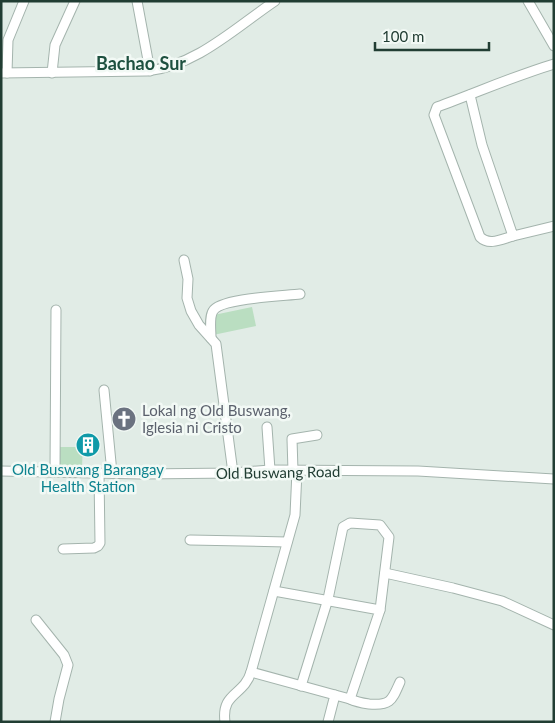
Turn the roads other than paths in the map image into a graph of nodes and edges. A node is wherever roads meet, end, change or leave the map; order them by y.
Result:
1 (24, 1) edge
2 (75, 1) edge
3 (137, 1) edge
4 (275, 1) edge
5 (528, 1) edge
6 (554, 46) edge
7 (554, 64) edge
8 (150, 71) junction
9 (52, 72) junction
10 (4, 73) edge
11 (470, 95) junction
12 (554, 226) edge
13 (513, 236) junction
14 (184, 260) dead end
15 (300, 294) dead end
16 (56, 310) dead end
17 (211, 338) junction
18 (104, 390) dead end
19 (267, 427) dead end
20 (317, 435) dead end
21 (270, 470) junction
22 (1, 471) edge
23 (295, 471) junction
24 (55, 472) junction
25 (99, 473) junction
26 (233, 473) junction
27 (112, 474) junction
28 (554, 479) edge
29 (190, 540) dead end
30 (287, 542) junction
31 (62, 550) dead end
32 (385, 573) junction
33 (274, 591) junction
34 (328, 599) junction
35 (380, 610) junction
36 (36, 620) dead end
37 (554, 625) edge
38 (251, 672) junction
39 (400, 682) dead end
40 (300, 686) junction
41 (335, 695) junction
42 (350, 699) junction
43 (56, 722) edge
44 (225, 722) edge
45 (328, 722) edge

1 - 10 street
2 - 9 street
3 - 8 street
4 - 8 street
5 - 6 street
7 - 11 street
8 - 9 street
9 - 10 street
11 - 13 street
11 - 13 street
12 - 13 street
14 - 17 street
15 - 17 street
16 - 24 street
17 - 26 street
18 - 27 street
19 - 21 street
20 - 23 street
21 - 23 street, Old Buswang Road
21 - 26 street, Old Buswang Road
22 - 24 street, Old Buswang Road
23 - 28 street, Old Buswang Road
23 - 30 street
24 - 25 street, Old Buswang Road
25 - 27 street, Old Buswang Road
25 - 31 street
26 - 27 street, Old Buswang Road
29 - 30 street
30 - 33 street
32 - 34 street
32 - 35 street
32 - 37 street
33 - 34 street
33 - 38 street
34 - 35 street
34 - 40 street
35 - 42 street
36 - 43 street
38 - 40 street
38 - 44 street
39 - 42 street
40 - 41 street
41 - 42 street
41 - 45 street

